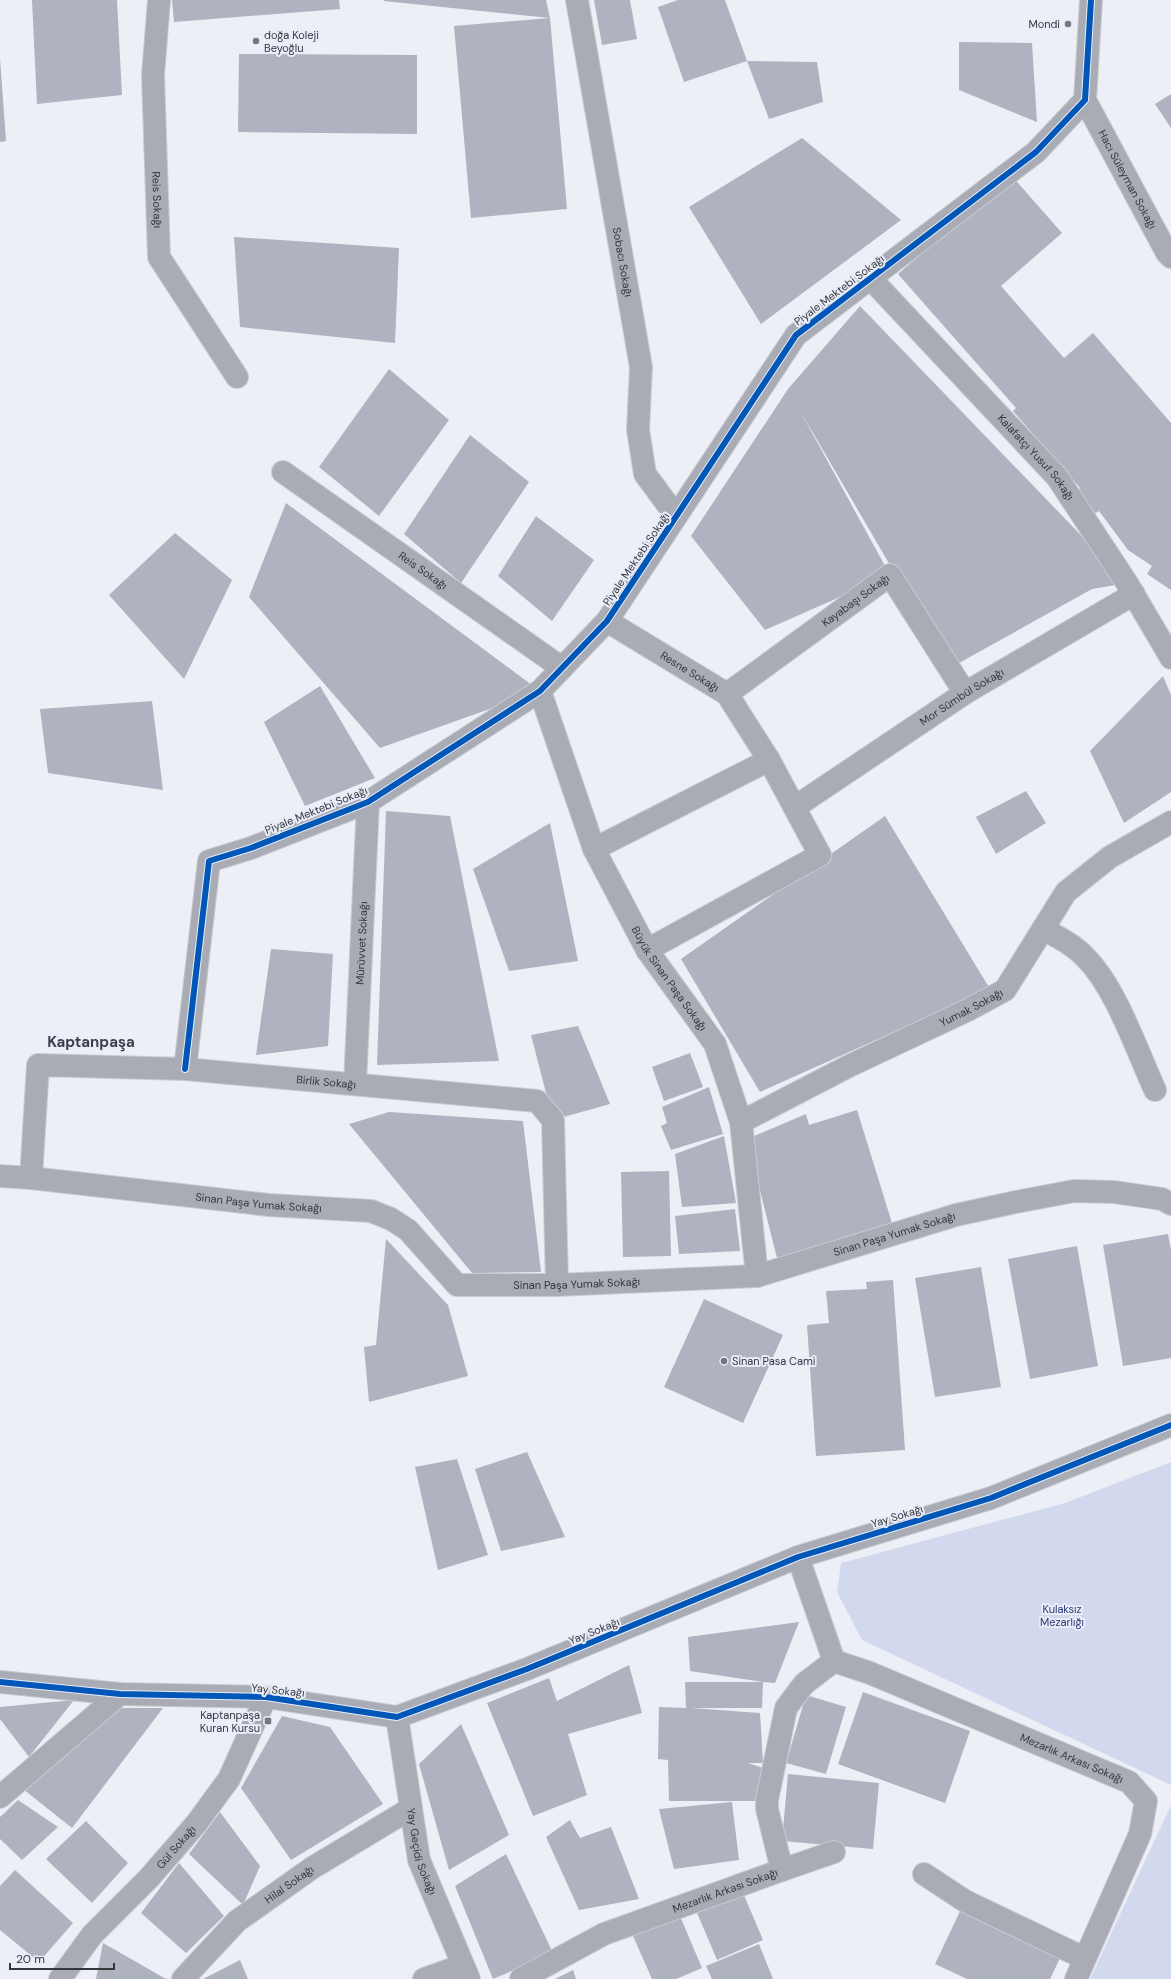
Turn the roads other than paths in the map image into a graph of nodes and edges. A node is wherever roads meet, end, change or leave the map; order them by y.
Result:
1 (159, 0) edge
2 (577, 0) edge
3 (1091, 0) edge
4 (1085, 100) junction
5 (1171, 257) edge
6 (871, 279) junction
7 (237, 377) dead end
8 (283, 472) dead end
9 (676, 516) junction
10 (1134, 594) junction
11 (607, 621) junction
12 (1171, 658) edge
13 (562, 668) junction
14 (540, 691) junction
15 (966, 693) junction
16 (727, 694) junction
17 (769, 760) junction
18 (368, 802) junction
19 (795, 807) junction
20 (1171, 822) edge
21 (594, 849) junction
22 (1043, 929) junction
23 (647, 950) junction
24 (185, 1069) junction
25 (355, 1084) junction
26 (1155, 1090) dead end
27 (742, 1122) junction
28 (0, 1176) edge
29 (31, 1178) junction
30 (1171, 1204) edge
31 (758, 1276) junction
32 (557, 1285) junction
33 (1171, 1425) edge
34 (798, 1557) junction
35 (834, 1661) junction
36 (0, 1682) edge
37 (120, 1694) junction
38 (266, 1697) junction
39 (397, 1717) junction
40 (0, 1797) edge
41 (410, 1809) junction
42 (834, 1852) dead end
43 (782, 1870) junction
44 (924, 1874) dead end
45 (1084, 1958) junction
46 (466, 1972) edge
47 (60, 1979) edge
48 (183, 1979) edge
49 (424, 1979) edge
50 (521, 1979) edge
51 (1076, 1979) edge

1 - 7 street, Reis Sokağı
2 - 9 street, Sobacı Sokağı
3 - 4 street
4 - 5 street, Hacı Süleyman Sokağı
4 - 6 street, Piyale Mektebi Sokağı
6 - 9 street, Piyale Mektebi Sokağı
6 - 10 street, Kalafatçı Yusuf Sokağı
8 - 13 street, Reis Sokağı
9 - 11 street, Piyale Mektebi Sokağı
10 - 12 street, Kalafatçı Yusuf Sokağı
10 - 15 street, Mor Sümbül Sokağı
11 - 13 street, Piyale Mektebi Sokağı
11 - 16 street, Resne Sokağı
13 - 14 street, Piyale Mektebi Sokağı
14 - 18 street, Piyale Mektebi Sokağı
14 - 21 street, Büyük Sinan Paşa Sokağı
15 - 16 street, Kayabaşı Sokağı
15 - 19 street, Mor Sümbül Sokağı
16 - 17 street, Resne Sokağı
17 - 19 street, Resne Sokağı
17 - 21 street
18 - 24 street, Piyale Mektebi Sokağı
18 - 25 street, Mürüvvet Sokağı
19 - 23 street, Resne Sokağı
20 - 22 street, Yumak Sokağı
21 - 23 street, Büyük Sinan Paşa Sokağı
22 - 26 street
22 - 27 street, Yumak Sokağı
23 - 27 street, Büyük Sinan Paşa Sokağı
24 - 25 street, Birlik Sokağı
24 - 29 street, Birlik Sokağı
25 - 32 street, Birlik Sokağı
27 - 31 street, Büyük Sinan Paşa Sokağı
28 - 29 street, Sinan Paşa Yumak Sokağı
29 - 32 street, Sinan Paşa Yumak Sokağı
30 - 31 street, Sinan Paşa Yumak Sokağı
31 - 32 street, Sinan Paşa Yumak Sokağı
33 - 34 street, Yay Sokağı
34 - 35 street
34 - 39 street, Yay Sokağı
35 - 43 street, Mezarlık Arkası Sokağı
35 - 45 street, Mezarlık Arkası Sokağı
36 - 37 street, Yay Sokağı
37 - 38 street, Yay Sokağı
37 - 40 street
38 - 39 street, Yay Sokağı
38 - 47 street, Gül Sokağı
39 - 41 street, Yay Geçidi Sokağı
41 - 46 street, Yay Geçidi Sokağı
41 - 48 street, Hilal Sokağı
42 - 43 street
43 - 50 street, Mezarlık Arkası Sokağı
44 - 45 street
45 - 51 street, Mezarlık Arkası Sokağı
46 - 49 street

